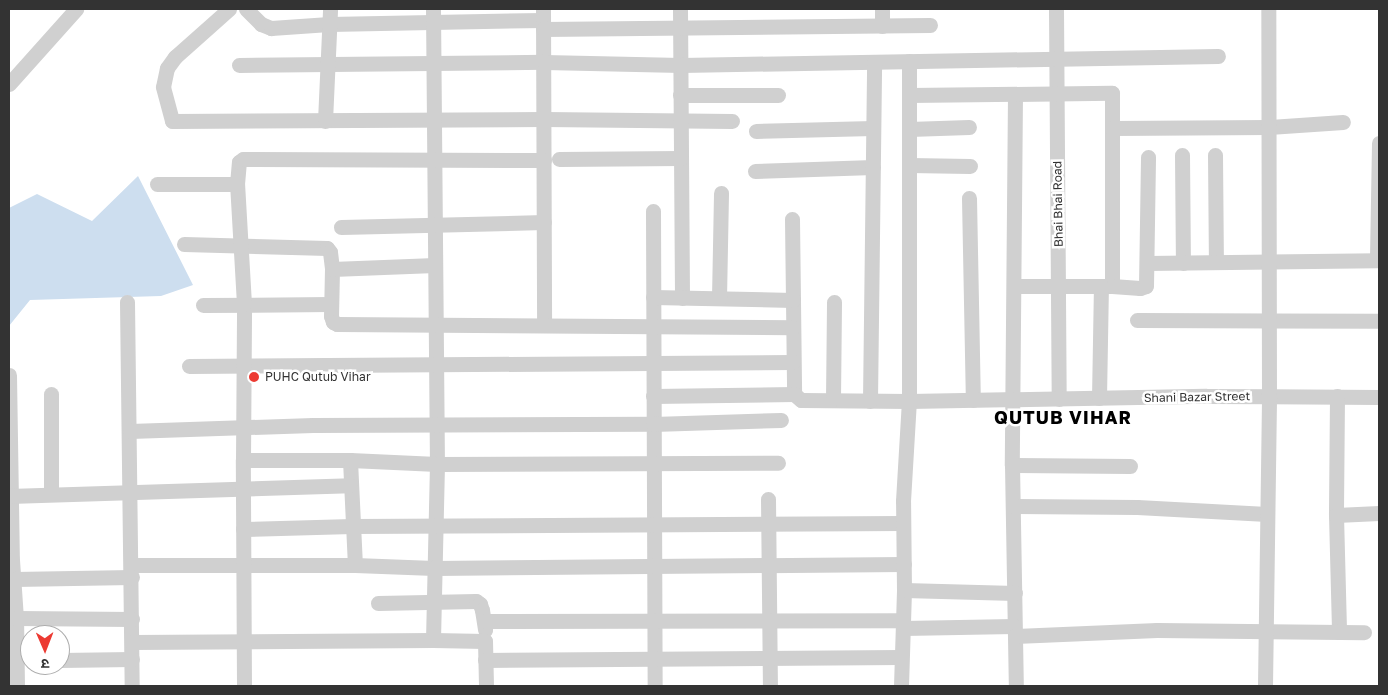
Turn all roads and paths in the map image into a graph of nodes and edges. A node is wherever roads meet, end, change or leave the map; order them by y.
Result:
1 (76, 9) edge
2 (229, 9) edge
3 (246, 9) edge
4 (680, 9) edge
5 (882, 9) edge
6 (1056, 9) edge
7 (1268, 9) edge
8 (433, 15) edge
9 (329, 16) edge
10 (543, 19) edge
11 (930, 25) dead end
12 (882, 26) junction
13 (681, 27) junction
14 (1218, 56) dead end
15 (1056, 59) junction
16 (909, 61) junction
17 (544, 62) junction
18 (874, 62) junction
19 (434, 63) junction
20 (328, 64) junction
21 (239, 65) dead end
22 (681, 65) junction
23 (9, 84) edge
24 (1015, 94) junction
25 (1056, 94) junction
26 (680, 95) junction
27 (778, 95) dead end
28 (909, 95) junction
29 (544, 118) junction
30 (681, 120) junction
31 (325, 121) junction
32 (434, 121) junction
33 (732, 121) dead end
34 (1343, 122) dead end
35 (969, 127) dead end
36 (1269, 127) junction
37 (873, 128) junction
38 (1112, 128) junction
39 (909, 129) junction
40 (756, 131) dead end
41 (1379, 143) edge
42 (1182, 155) dead end
43 (1215, 155) dead end
44 (1148, 157) dead end
45 (681, 158) junction
46 (559, 159) dead end
47 (544, 160) junction
48 (434, 161) junction
49 (909, 165) junction
50 (970, 166) dead end
51 (873, 167) junction
52 (755, 171) dead end
53 (157, 184) dead end
54 (237, 184) junction
55 (721, 193) dead end
56 (969, 198) dead end
57 (653, 211) dead end
58 (792, 219) dead end
59 (544, 222) junction
60 (435, 225) junction
61 (341, 227) dead end
62 (184, 244) dead end
63 (241, 245) junction
64 (1378, 260) edge
65 (1269, 261) junction
66 (1216, 262) junction
67 (1182, 263) junction
68 (1147, 264) junction
69 (435, 265) junction
70 (332, 269) junction
71 (1015, 286) junction
72 (1106, 286) junction
73 (1059, 287) junction
74 (653, 297) junction
75 (682, 298) junction
76 (719, 298) junction
77 (793, 300) junction
78 (127, 302) dead end
79 (834, 302) dead end
80 (244, 304) junction
81 (331, 304) junction
82 (203, 305) dead end
83 (1137, 320) dead end
84 (1269, 320) junction
85 (1379, 321) edge
86 (435, 324) junction
87 (544, 325) junction
88 (653, 326) junction
89 (793, 327) junction
90 (793, 362) junction
91 (436, 364) junction
92 (653, 364) junction
93 (189, 366) dead end
94 (242, 367) junction
95 (9, 375) edge
96 (51, 394) dead end
97 (794, 394) junction
98 (653, 396) junction
99 (1269, 396) junction
100 (1337, 396) junction
101 (1379, 397) edge
102 (1099, 398) junction
103 (833, 399) junction
104 (1014, 399) junction
105 (1059, 399) junction
106 (973, 400) junction
107 (870, 401) junction
108 (909, 401) junction
109 (10, 402) edge
110 (781, 420) dead end
111 (653, 424) junction
112 (435, 425) junction
113 (241, 426) junction
114 (10, 430) edge
115 (130, 431) junction
116 (243, 460) junction
117 (350, 460) junction
118 (10, 462) edge
119 (778, 463) dead end
120 (437, 464) junction
121 (654, 465) junction
122 (1012, 465) junction
123 (1130, 466) dead end
124 (350, 485) junction
125 (243, 490) junction
126 (130, 493) junction
127 (50, 494) junction
128 (10, 496) edge
129 (768, 499) dead end
130 (1014, 506) junction
131 (1379, 512) edge
132 (1266, 514) junction
133 (1336, 515) junction
134 (903, 523) junction
135 (653, 524) junction
136 (768, 525) junction
137 (352, 526) junction
138 (435, 526) junction
139 (242, 529) junction
140 (10, 560) edge
141 (904, 564) junction
142 (244, 565) junction
143 (355, 565) junction
144 (768, 565) junction
145 (653, 566) junction
146 (434, 568) junction
147 (132, 571) junction
148 (14, 579) junction
149 (904, 590) junction
150 (1015, 593) junction
151 (433, 601) junction
152 (378, 603) dead end
153 (132, 619) junction
154 (771, 620) junction
155 (484, 621) junction
156 (654, 621) junction
157 (903, 624) junction
158 (13, 628) edge
159 (1265, 630) junction
160 (1015, 631) junction
161 (1339, 632) junction
162 (1364, 632) dead end
163 (433, 640) junction
164 (132, 642) junction
165 (243, 642) junction
166 (485, 642) junction
167 (901, 657) junction
168 (770, 658) junction
169 (132, 659) junction
170 (70, 660) edge
171 (485, 660) junction
172 (654, 660) junction
173 (18, 670) edge
174 (132, 686) edge
175 (244, 686) edge
176 (486, 686) edge
177 (655, 686) edge
178 (770, 686) edge
179 (901, 686) edge
180 (1016, 686) edge
181 (1265, 686) edge

1 - 23 street
2 - 31 street
3 - 9 street
4 - 13 street
5 - 12 street
6 - 15 street, Bhai Bhai Road
7 - 36 street
8 - 9 street
8 - 10 street
8 - 19 street
9 - 20 street
10 - 13 street
10 - 17 street
11 - 12 street
12 - 13 street
13 - 22 street
14 - 15 street
15 - 16 street
15 - 25 street, Bhai Bhai Road
16 - 18 street
16 - 28 street
17 - 19 street
17 - 22 street
17 - 29 street
18 - 22 street
18 - 37 street
19 - 20 street
19 - 32 street
20 - 21 street
20 - 31 street
22 - 26 street
24 - 25 street
24 - 28 street
24 - 71 street
25 - 38 street
25 - 73 street, Bhai Bhai Road
26 - 27 street
26 - 30 street
28 - 39 street
29 - 30 street
29 - 32 street
29 - 47 street
30 - 33 street
30 - 45 street
31 - 32 street
32 - 48 street
34 - 36 street
35 - 39 street
36 - 38 street
36 - 65 street
37 - 40 street
37 - 51 street
38 - 72 street
39 - 49 street
41 - 64 street
42 - 67 street
43 - 66 street
44 - 68 street
45 - 46 street
45 - 75 street
47 - 48 street
47 - 59 street
48 - 54 street
48 - 60 street
49 - 50 street
49 - 108 street
51 - 52 street
51 - 107 street
53 - 54 street
54 - 63 street
55 - 76 street
56 - 106 street
57 - 74 street
58 - 77 street
59 - 60 street
59 - 87 street
60 - 61 street
60 - 69 street
62 - 63 street
63 - 70 street
63 - 80 street
64 - 65 street
65 - 66 street
65 - 84 street
66 - 67 street
67 - 68 street
68 - 72 street
69 - 70 street
69 - 86 street
70 - 81 street
71 - 73 street
71 - 104 street
72 - 73 street
72 - 102 street
73 - 105 street, Bhai Bhai Road
74 - 75 street
74 - 88 street
75 - 76 street
76 - 77 street
77 - 89 street
78 - 115 street
79 - 103 street
80 - 81 street
80 - 82 street
80 - 94 street
81 - 86 street
83 - 84 street
84 - 85 street
84 - 99 street
86 - 87 street
86 - 91 street
87 - 88 street
88 - 89 street
88 - 92 street
89 - 90 street
90 - 92 street
90 - 97 street
91 - 92 street
91 - 94 street
91 - 112 street
92 - 98 street
93 - 94 street
94 - 113 street
95 - 109 street
96 - 127 street
97 - 98 street, Shani Bazar Street
97 - 103 street, Shani Bazar Street
98 - 111 street
99 - 100 street, Shani Bazar Street
99 - 102 street, Shani Bazar Street
99 - 132 street
100 - 101 street, Shani Bazar Street
100 - 133 street
102 - 105 street, Shani Bazar Street
103 - 107 street, Shani Bazar Street
104 - 105 street, Shani Bazar Street
104 - 106 street, Shani Bazar Street
104 - 122 street
106 - 108 street, Shani Bazar Street
107 - 108 street, Shani Bazar Street
108 - 134 street
109 - 114 street
110 - 111 street
111 - 112 street
111 - 121 street
112 - 113 street
112 - 120 street
113 - 115 street
113 - 116 street
114 - 118 street
115 - 126 street
116 - 117 street
116 - 125 street
117 - 120 street
117 - 124 street
118 - 128 street
119 - 121 street
120 - 121 street
120 - 138 street
121 - 135 street
122 - 123 street
122 - 130 street
124 - 125 street
124 - 137 street
125 - 126 street
125 - 139 street
126 - 127 street
126 - 147 street
127 - 128 street
128 - 140 street
129 - 136 street
130 - 132 street
130 - 150 street
131 - 133 street
132 - 159 street
133 - 161 street
134 - 136 street
134 - 141 street
135 - 136 street
135 - 138 street
135 - 145 street
136 - 144 street
137 - 138 street
137 - 139 street
137 - 143 street
138 - 146 street
139 - 142 street
140 - 148 street
141 - 144 street
141 - 149 street
142 - 143 street
142 - 147 street
142 - 165 street
143 - 146 street
144 - 145 street
144 - 154 street
145 - 146 street
145 - 156 street
146 - 151 street
147 - 148 street
147 - 153 street
148 - 158 street
149 - 150 street
149 - 157 street
150 - 160 street
151 - 152 street
151 - 155 street
151 - 163 street
153 - 158 street
153 - 164 street
154 - 156 street
154 - 157 street
154 - 168 street
155 - 156 street
155 - 166 street
156 - 172 street
157 - 160 street
157 - 167 street
158 - 173 street
159 - 160 street
159 - 161 street
159 - 181 street
160 - 180 street
161 - 162 street
163 - 165 street
163 - 166 street
164 - 165 street
164 - 169 street
165 - 175 street
166 - 171 street
167 - 168 street
167 - 179 street
168 - 172 street
168 - 178 street
169 - 170 street
169 - 174 street
171 - 172 street
171 - 176 street
172 - 177 street

